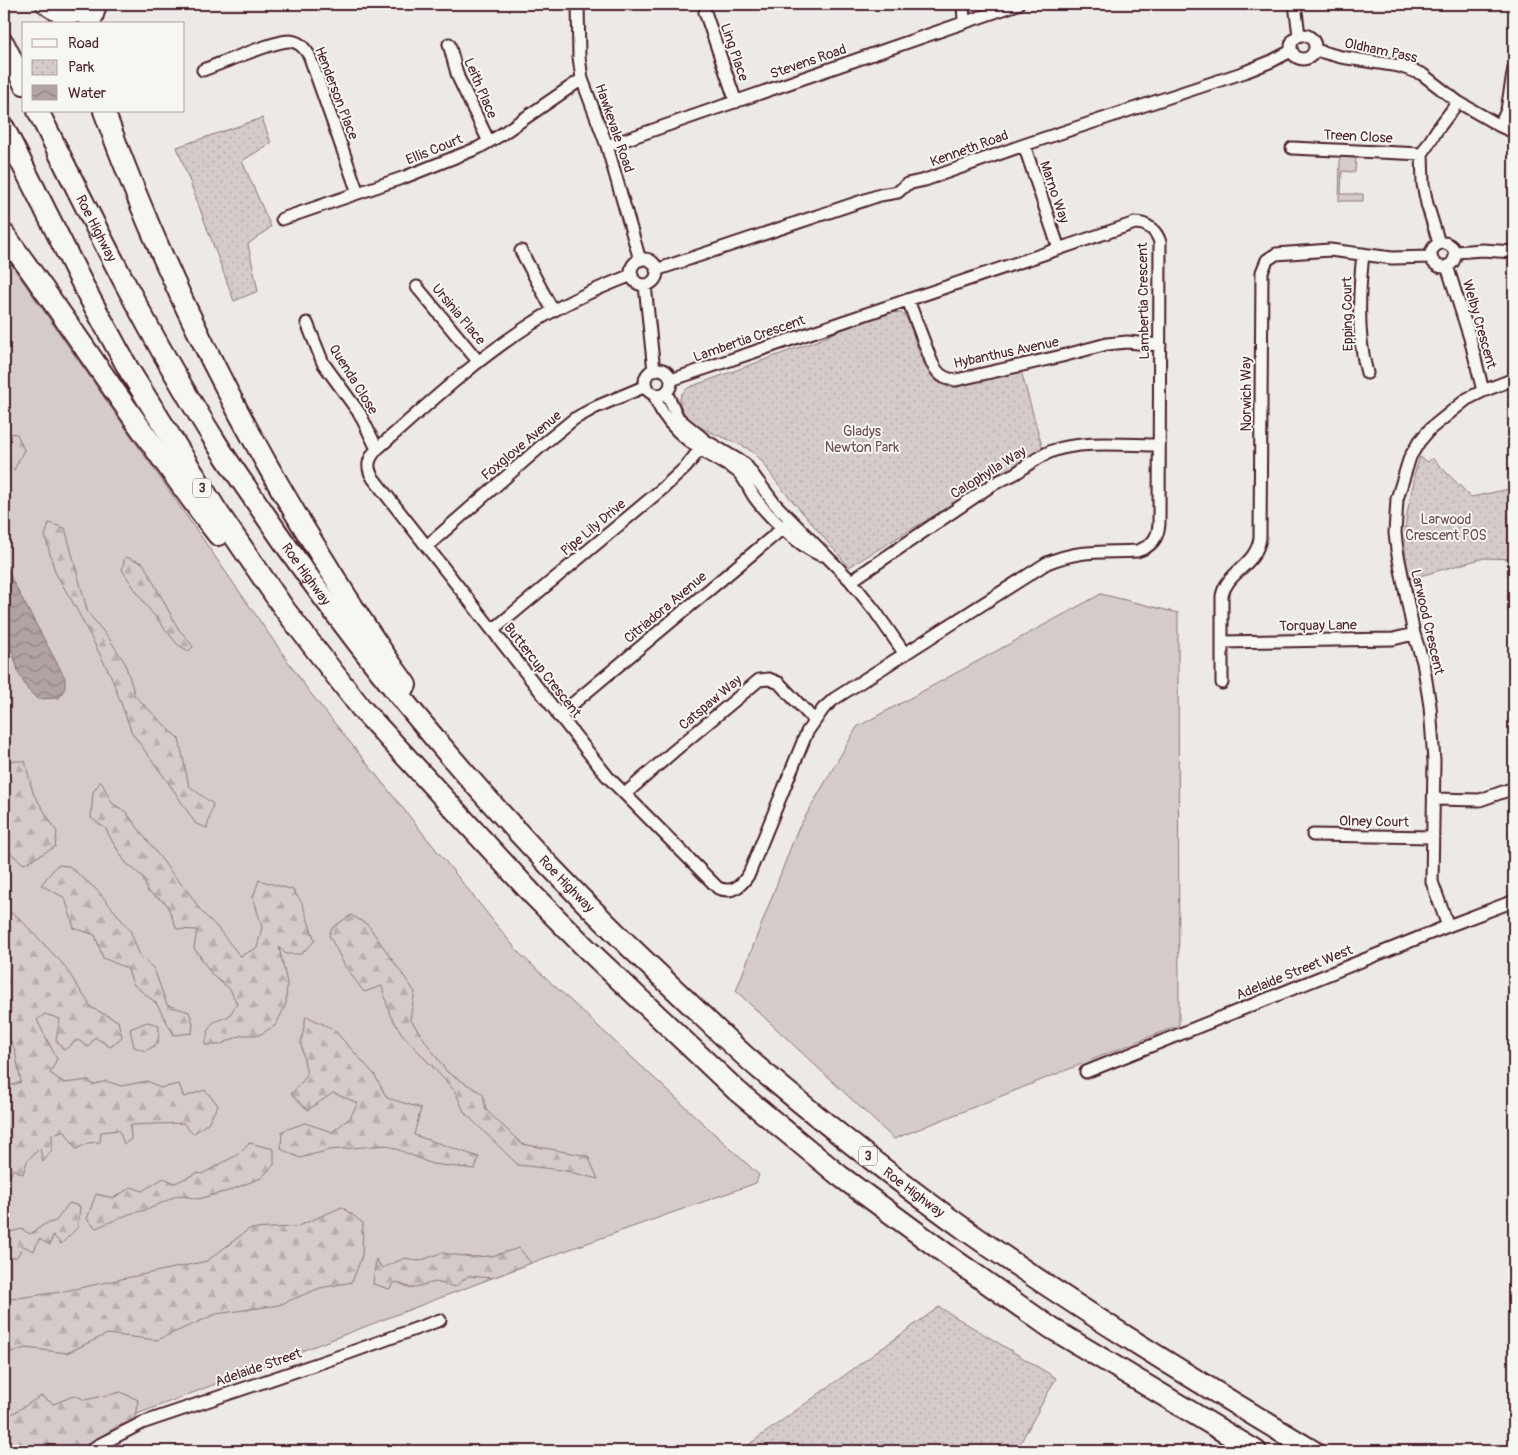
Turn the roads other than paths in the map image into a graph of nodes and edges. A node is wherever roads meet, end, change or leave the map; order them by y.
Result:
1 (45, 4) edge
2 (578, 4) edge
3 (964, 4) edge
4 (1018, 4) edge
5 (1295, 4) edge
6 (95, 9) edge
7 (705, 12) dead end
8 (964, 22) junction
9 (1299, 35) junction
10 (4, 44) edge
11 (449, 44) dead end
12 (1314, 50) junction
13 (1291, 51) junction
14 (1514, 68) edge
15 (203, 70) dead end
16 (582, 79) junction
17 (22, 80) edge
18 (736, 102) junction
19 (1458, 102) junction
20 (39, 112) edge
21 (104, 112) edge
22 (1500, 126) junction
23 (4, 128) edge
24 (1514, 132) edge
25 (489, 142) junction
26 (1024, 145) junction
27 (608, 146) junction
28 (1292, 148) dead end
29 (1422, 154) junction
30 (358, 193) junction
31 (282, 219) dead end
32 (4, 234) edge
33 (1440, 243) junction
34 (1059, 249) junction
35 (521, 251) dead end
36 (1456, 252) junction
37 (1514, 252) edge
38 (1363, 254) junction
39 (1431, 257) junction
40 (640, 260) junction
41 (1447, 266) junction
42 (656, 270) junction
43 (632, 275) junction
44 (645, 285) junction
45 (417, 287) dead end
46 (908, 300) junction
47 (553, 311) junction
48 (307, 323) dead end
49 (1160, 345) junction
50 (478, 360) junction
51 (654, 370) junction
52 (1366, 373) dead end
53 (1514, 379) edge
54 (671, 380) junction
55 (650, 390) junction
56 (1483, 390) junction
57 (666, 392) junction
58 (1159, 445) junction
59 (704, 446) junction
60 (377, 449) junction
61 (786, 524) junction
62 (427, 546) junction
63 (851, 581) junction
64 (493, 630) junction
65 (1414, 634) junction
66 (1222, 642) junction
67 (905, 654) junction
68 (1222, 683) dead end
69 (361, 708) junction
70 (558, 716) junction
71 (814, 720) junction
72 (1514, 788) edge
73 (626, 794) junction
74 (1435, 800) junction
75 (1313, 835) dead end
76 (1433, 837) junction
77 (1514, 901) edge
78 (1448, 926) junction
79 (649, 965) junction
80 (1086, 1072) dead end
81 (440, 1320) dead end
82 (90, 1451) edge
83 (1256, 1451) edge
84 (1313, 1451) edge

1 - 6 main road
2 - 16 street, Hawkevale Road
3 - 8 street
4 - 8 street, Stevens Road
5 - 9 street
7 - 18 street, Ling Place
8 - 18 street, Stevens Road
9 - 12 street
9 - 13 street
10 - 17 highway
11 - 25 street, Leith Place
12 - 13 street
12 - 19 street, Oldham Pass
13 - 26 street, Kenneth Road
14 - 22 street
15 - 30 street, Henderson Place
16 - 25 street, Ellis Court
16 - 27 street, Hawkevale Road
18 - 27 street, Stevens Road
19 - 22 street, Oldham Pass
19 - 29 street
20 - 79 highway, Roe Highway / 3
21 - 79 highway
22 - 24 street, Oldham Pass
23 - 69 highway, 3
25 - 30 street, Ellis Court
26 - 34 street, Marno Way
26 - 42 street, Kenneth Road
27 - 40 street, Hawkevale Road
28 - 29 street, Treen Close
29 - 33 street
30 - 31 street, Ellis Court
32 - 69 highway
33 - 36 street
33 - 39 street
34 - 46 street, Lambertia Crescent
34 - 49 street, Lambertia Crescent
35 - 47 street
36 - 37 street
36 - 41 street
38 - 39 street, Norwich Way
38 - 52 street, Epping Court
38 - 66 street, Norwich Way
39 - 41 street
40 - 42 street
40 - 43 street
41 - 56 street, Welby Crescent
42 - 44 street
43 - 44 street
43 - 47 street, Buttercup Crescent
44 - 51 street
45 - 50 street, Ursinia Place
46 - 49 street, Hybanthus Avenue
46 - 54 street, Lambertia Crescent
47 - 50 street, Buttercup Crescent
48 - 60 street, Quenda Close
49 - 58 street, Lambertia Crescent
50 - 60 street, Buttercup Crescent
51 - 54 street
51 - 55 street
53 - 56 street, Larwood Crescent
54 - 57 street
55 - 57 street
55 - 59 street
55 - 62 street, Foxglove Avenue
56 - 65 street, Larwood Crescent
57 - 59 street
58 - 63 street, Calophylla Way
58 - 67 street, Lambertia Crescent
59 - 61 street
59 - 64 street, Pipe Lily Drive
60 - 62 street, Buttercup Crescent
61 - 63 street
61 - 70 street, Citriadora Avenue
62 - 64 street, Buttercup Crescent
63 - 67 street
64 - 70 street, Buttercup Crescent
65 - 66 street, Torquay Lane
65 - 74 street, Larwood Crescent
66 - 68 street, Norwich Way
67 - 71 street, Buttercup Crescent
69 - 83 highway, 3
70 - 73 street, Buttercup Crescent
71 - 73 street, Catspaw Way
71 - 73 street, Buttercup Crescent
72 - 74 street
74 - 76 street, Larwood Crescent
75 - 76 street, Olney Court
76 - 78 street, Larwood Crescent
77 - 78 street, Adelaide Street West
78 - 80 street, Adelaide Street West
79 - 84 highway, Roe Highway / 3
81 - 82 street, Adelaide Street

